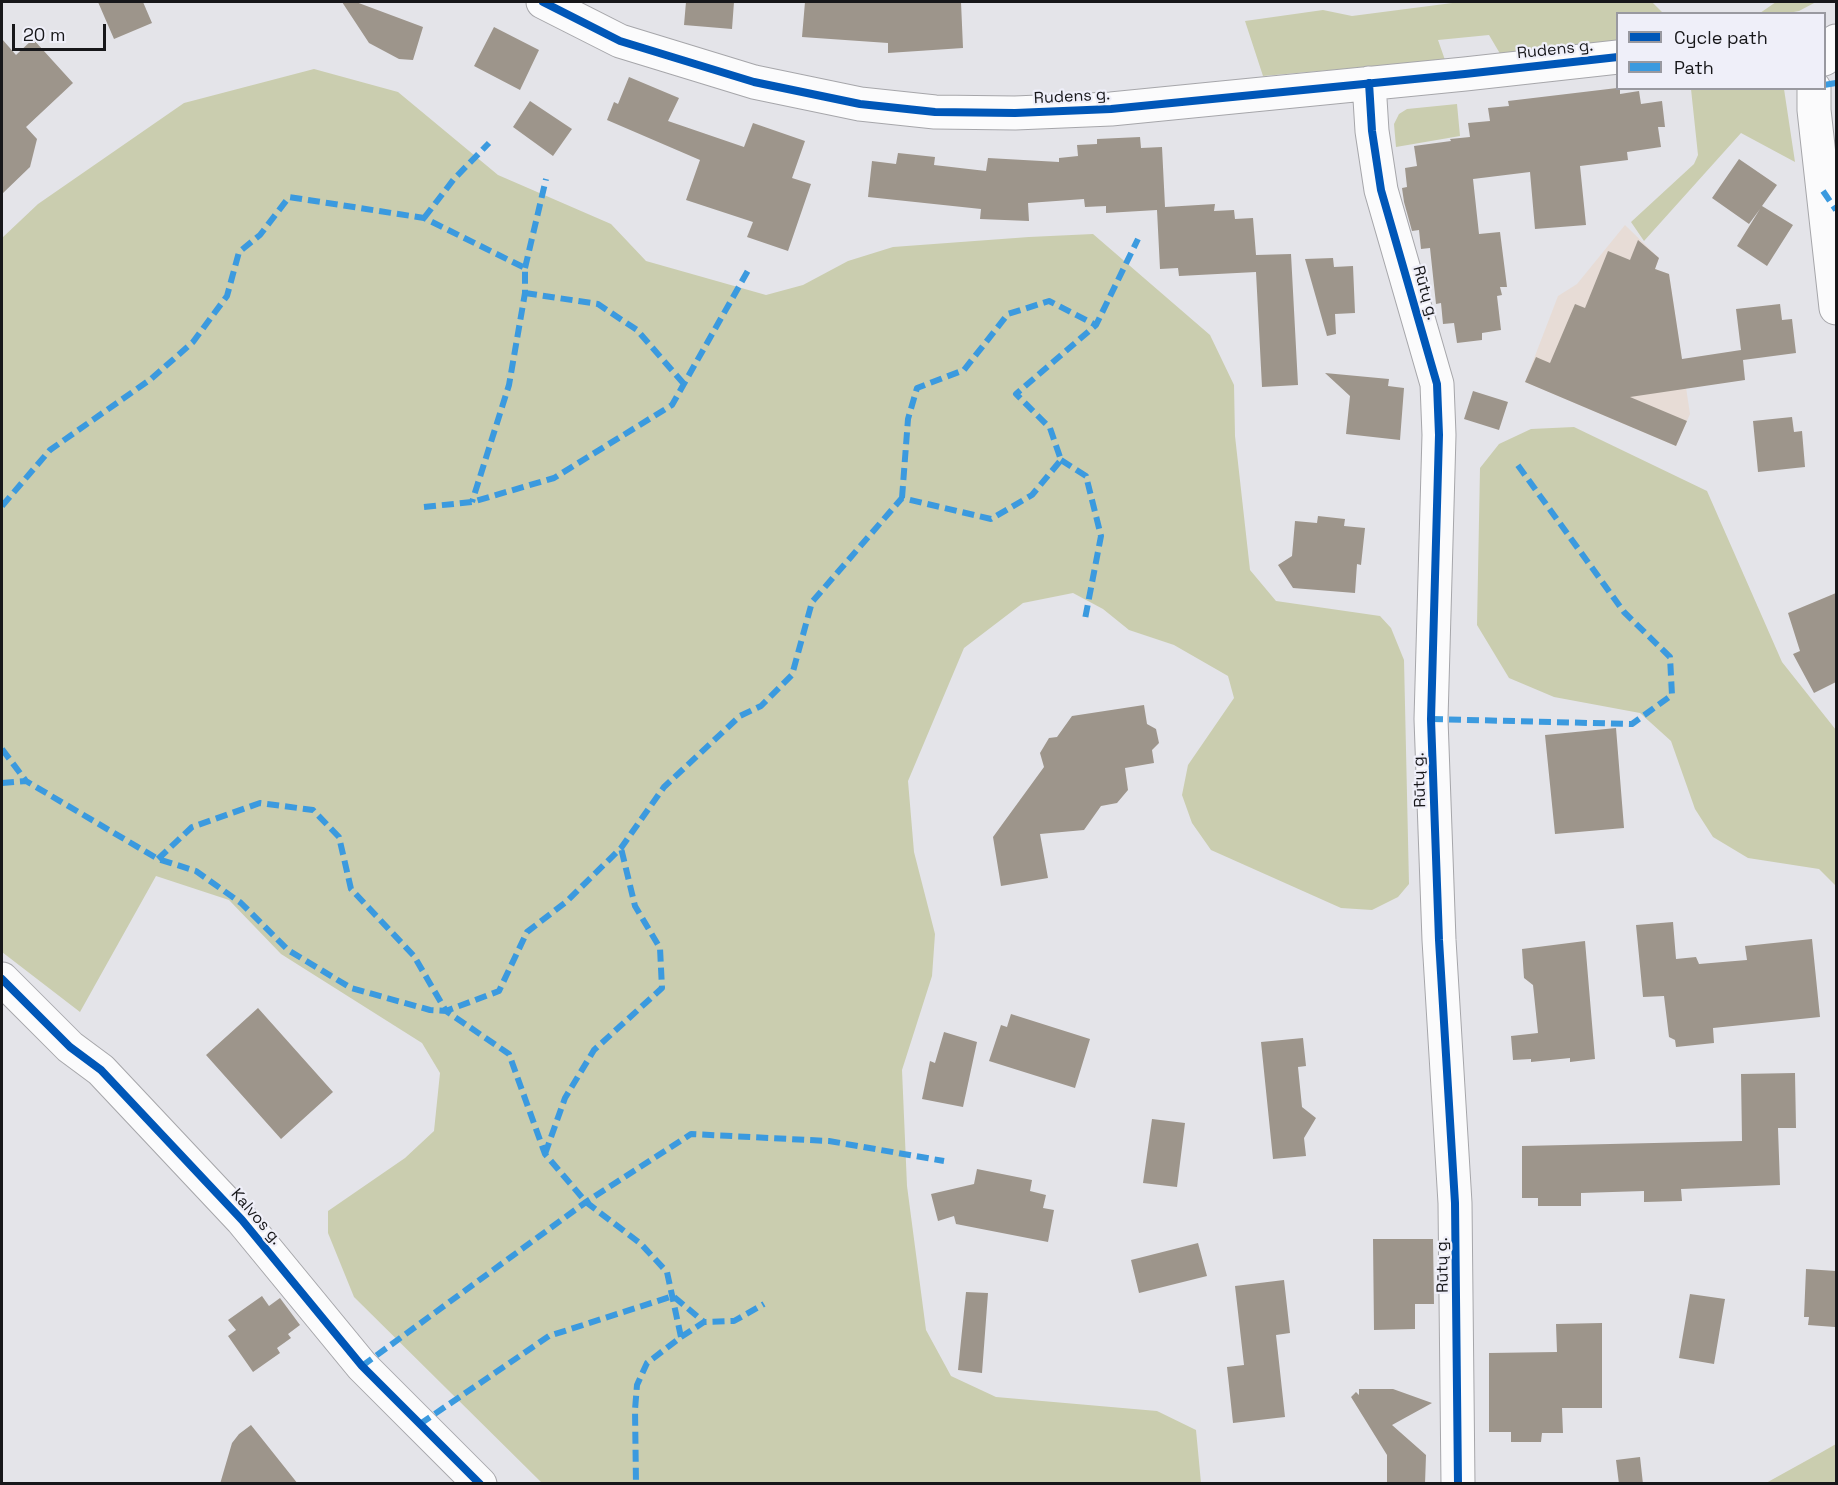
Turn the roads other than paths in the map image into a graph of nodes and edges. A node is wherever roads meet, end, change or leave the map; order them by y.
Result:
1 (543, 2) edge
2 (1616, 57) edge
3 (1369, 83) junction
4 (1814, 90) edge
5 (1836, 309) edge
6 (2, 979) edge
7 (480, 1484) edge
8 (1458, 1484) edge

1 - 3 street, Rudens g.
2 - 3 street, Rudens g.
3 - 8 street, Rūtų g.
4 - 5 street
6 - 7 street, Kalvos g.

